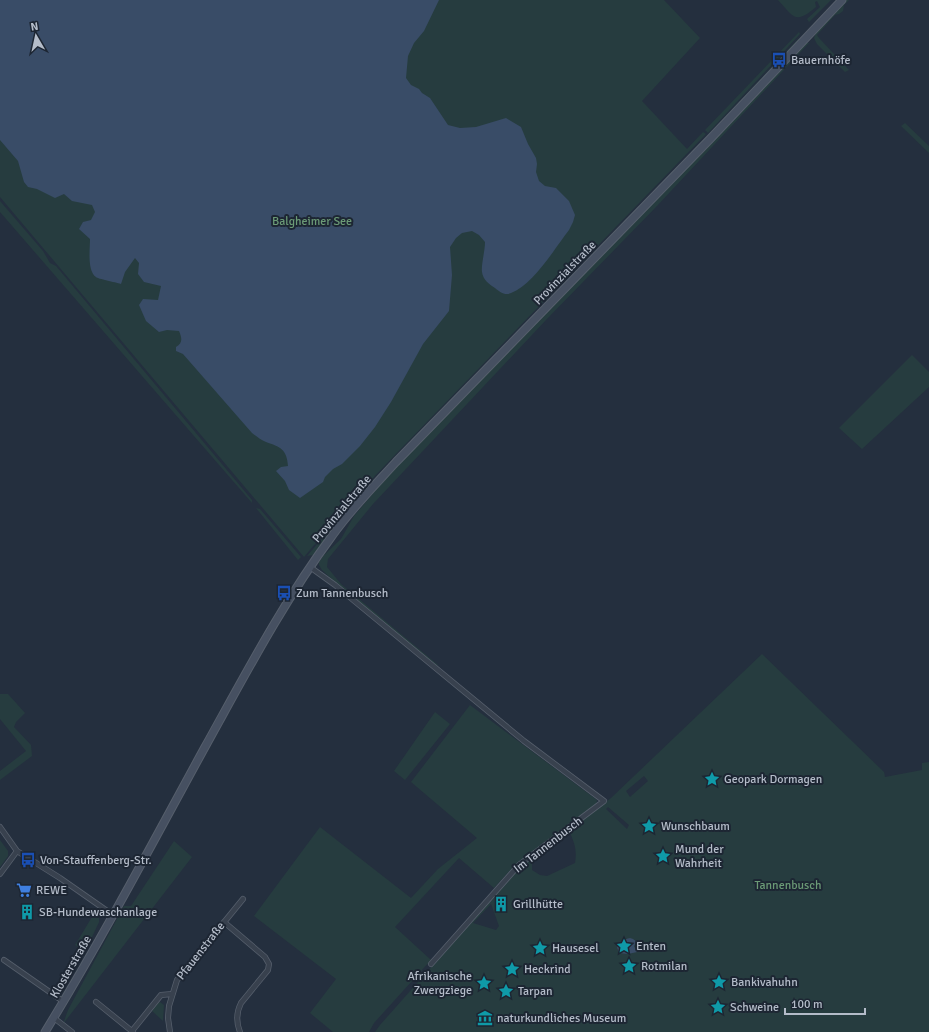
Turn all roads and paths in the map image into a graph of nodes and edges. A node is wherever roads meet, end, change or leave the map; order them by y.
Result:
1 (842, 0) edge
2 (310, 567) junction
3 (0, 827) edge
4 (161, 828) joint
5 (16, 851) junction
6 (0, 874) edge
7 (243, 899) dead end
8 (113, 915) junction
9 (224, 922) junction
10 (4, 960) dead end
11 (431, 964) dead end
12 (172, 994) junction
13 (64, 1002) junction
14 (96, 1002) dead end
15 (54, 1018) junction
16 (132, 1031) edge
17 (45, 1032) edge
18 (72, 1032) edge
19 (170, 1032) edge
20 (240, 1032) edge

1 - 2 main road, Provinzialstraße
2 - 4 main road, Provinzialstraße
2 - 11 street, Im Tannenbusch
3 - 5 street
4 - 8 main road, Klosterstraße
5 - 6 street
5 - 8 street
7 - 9 street, Pfauenstraße
8 - 13 main road, Klosterstraße
9 - 12 street, Pfauenstraße
9 - 20 street
10 - 13 street
12 - 16 street
12 - 19 street, Pfauenstraße
13 - 15 main road, Klosterstraße
14 - 16 street
15 - 17 main road, Klosterstraße
15 - 18 street

